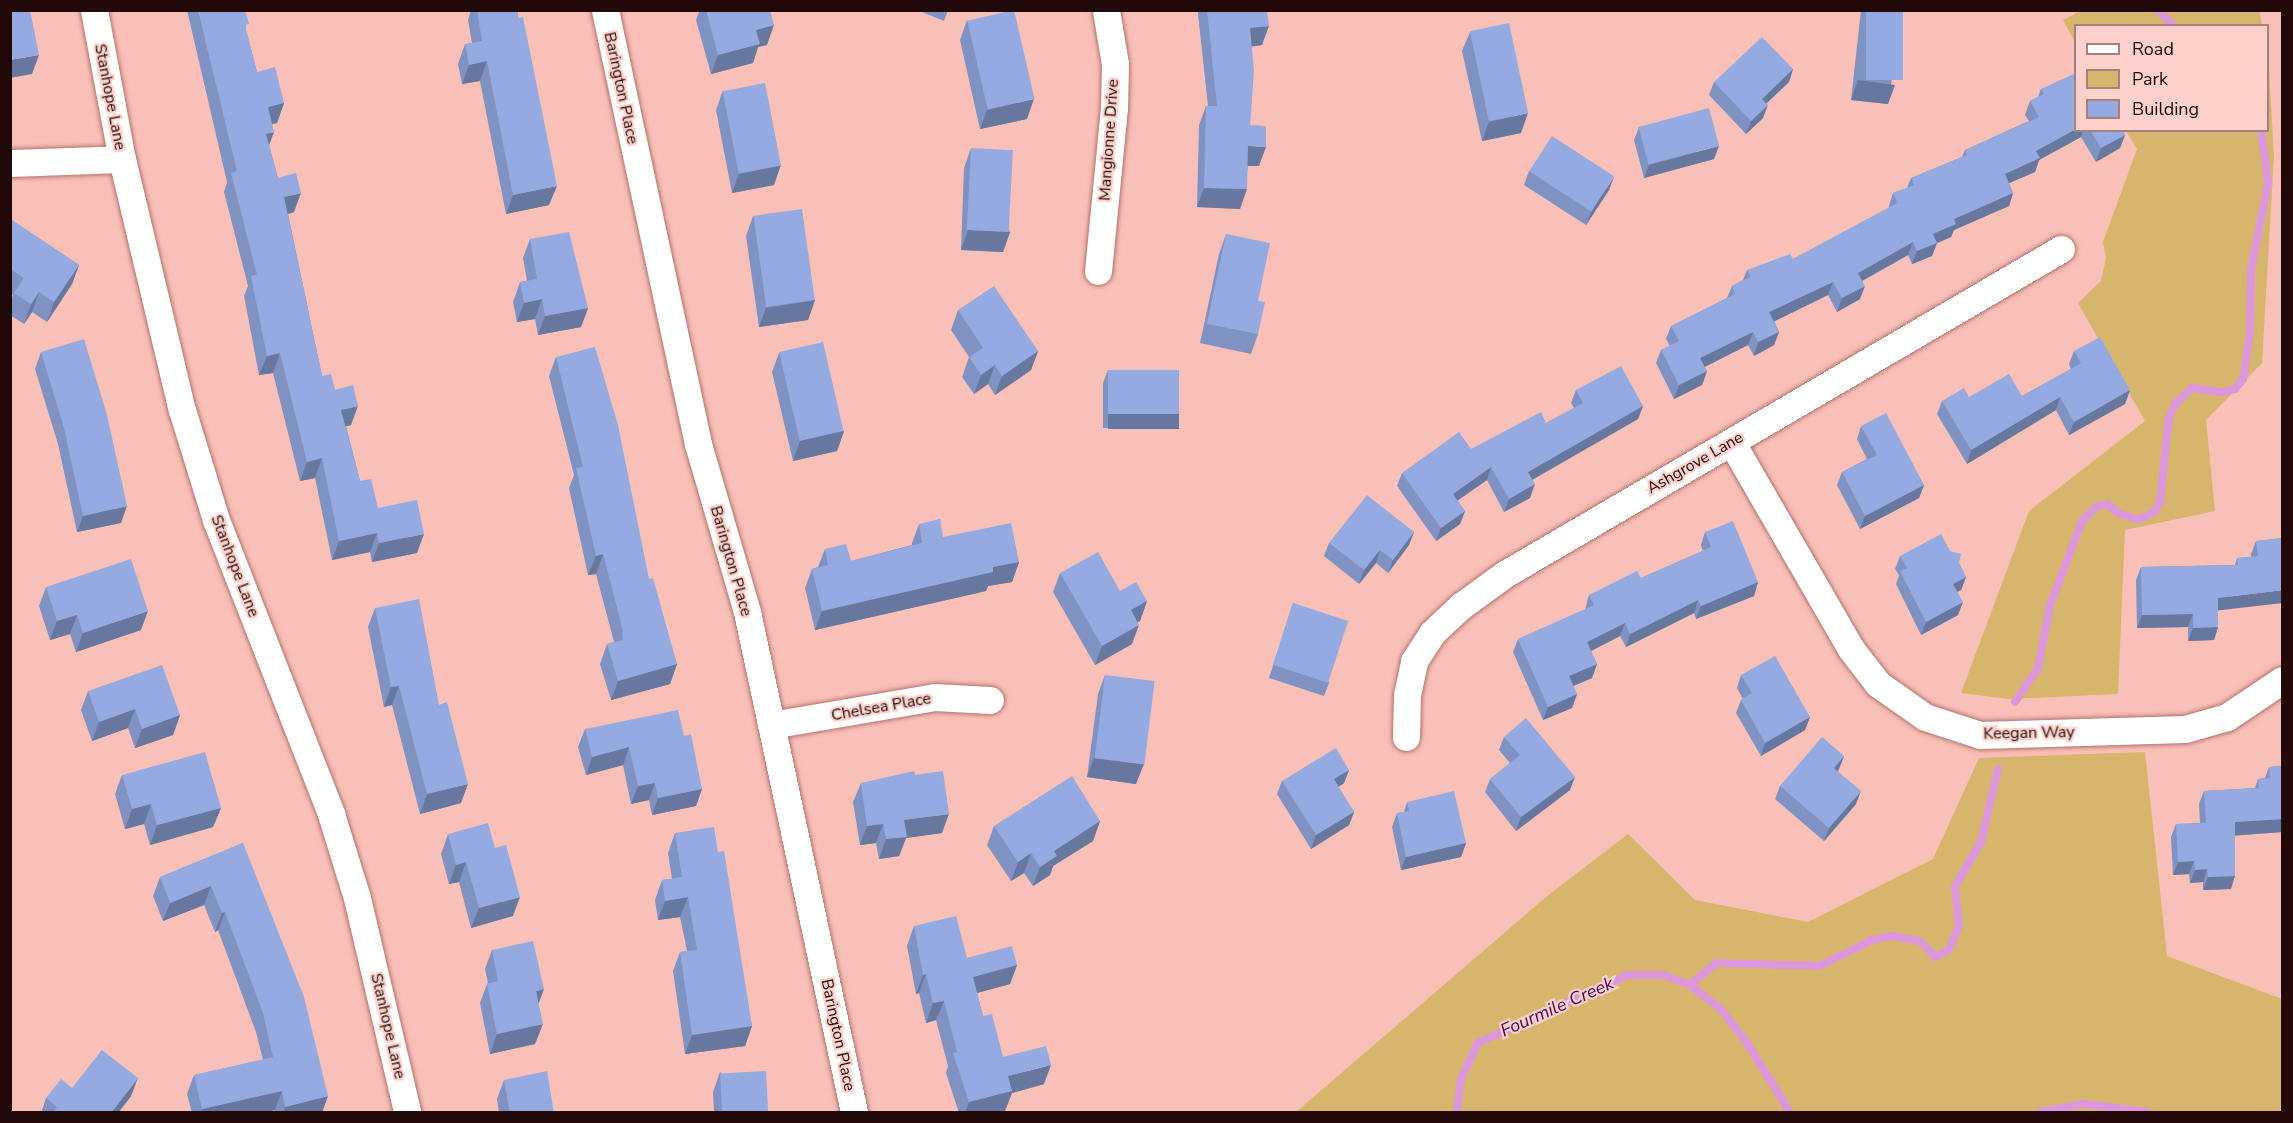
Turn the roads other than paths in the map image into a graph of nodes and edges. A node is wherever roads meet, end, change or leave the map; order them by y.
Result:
1 (94, 10) edge
2 (605, 10) edge
3 (1106, 10) edge
4 (122, 159) junction
5 (10, 163) edge
6 (2061, 249) dead end
7 (1098, 271) dead end
8 (1732, 443) junction
9 (2283, 681) edge
10 (990, 700) dead end
11 (771, 726) junction
12 (1406, 737) dead end
13 (407, 1113) edge
14 (854, 1113) edge

1 - 4 street, Stanhope Lane
2 - 11 street, Barington Place
3 - 7 street, Mangionne Drive
4 - 5 street
4 - 13 street, Stanhope Lane
6 - 8 street, Ashgrove Lane
8 - 9 street, Keegan Way
8 - 12 street, Ashgrove Lane
10 - 11 street, Chelsea Place
11 - 14 street, Barington Place

